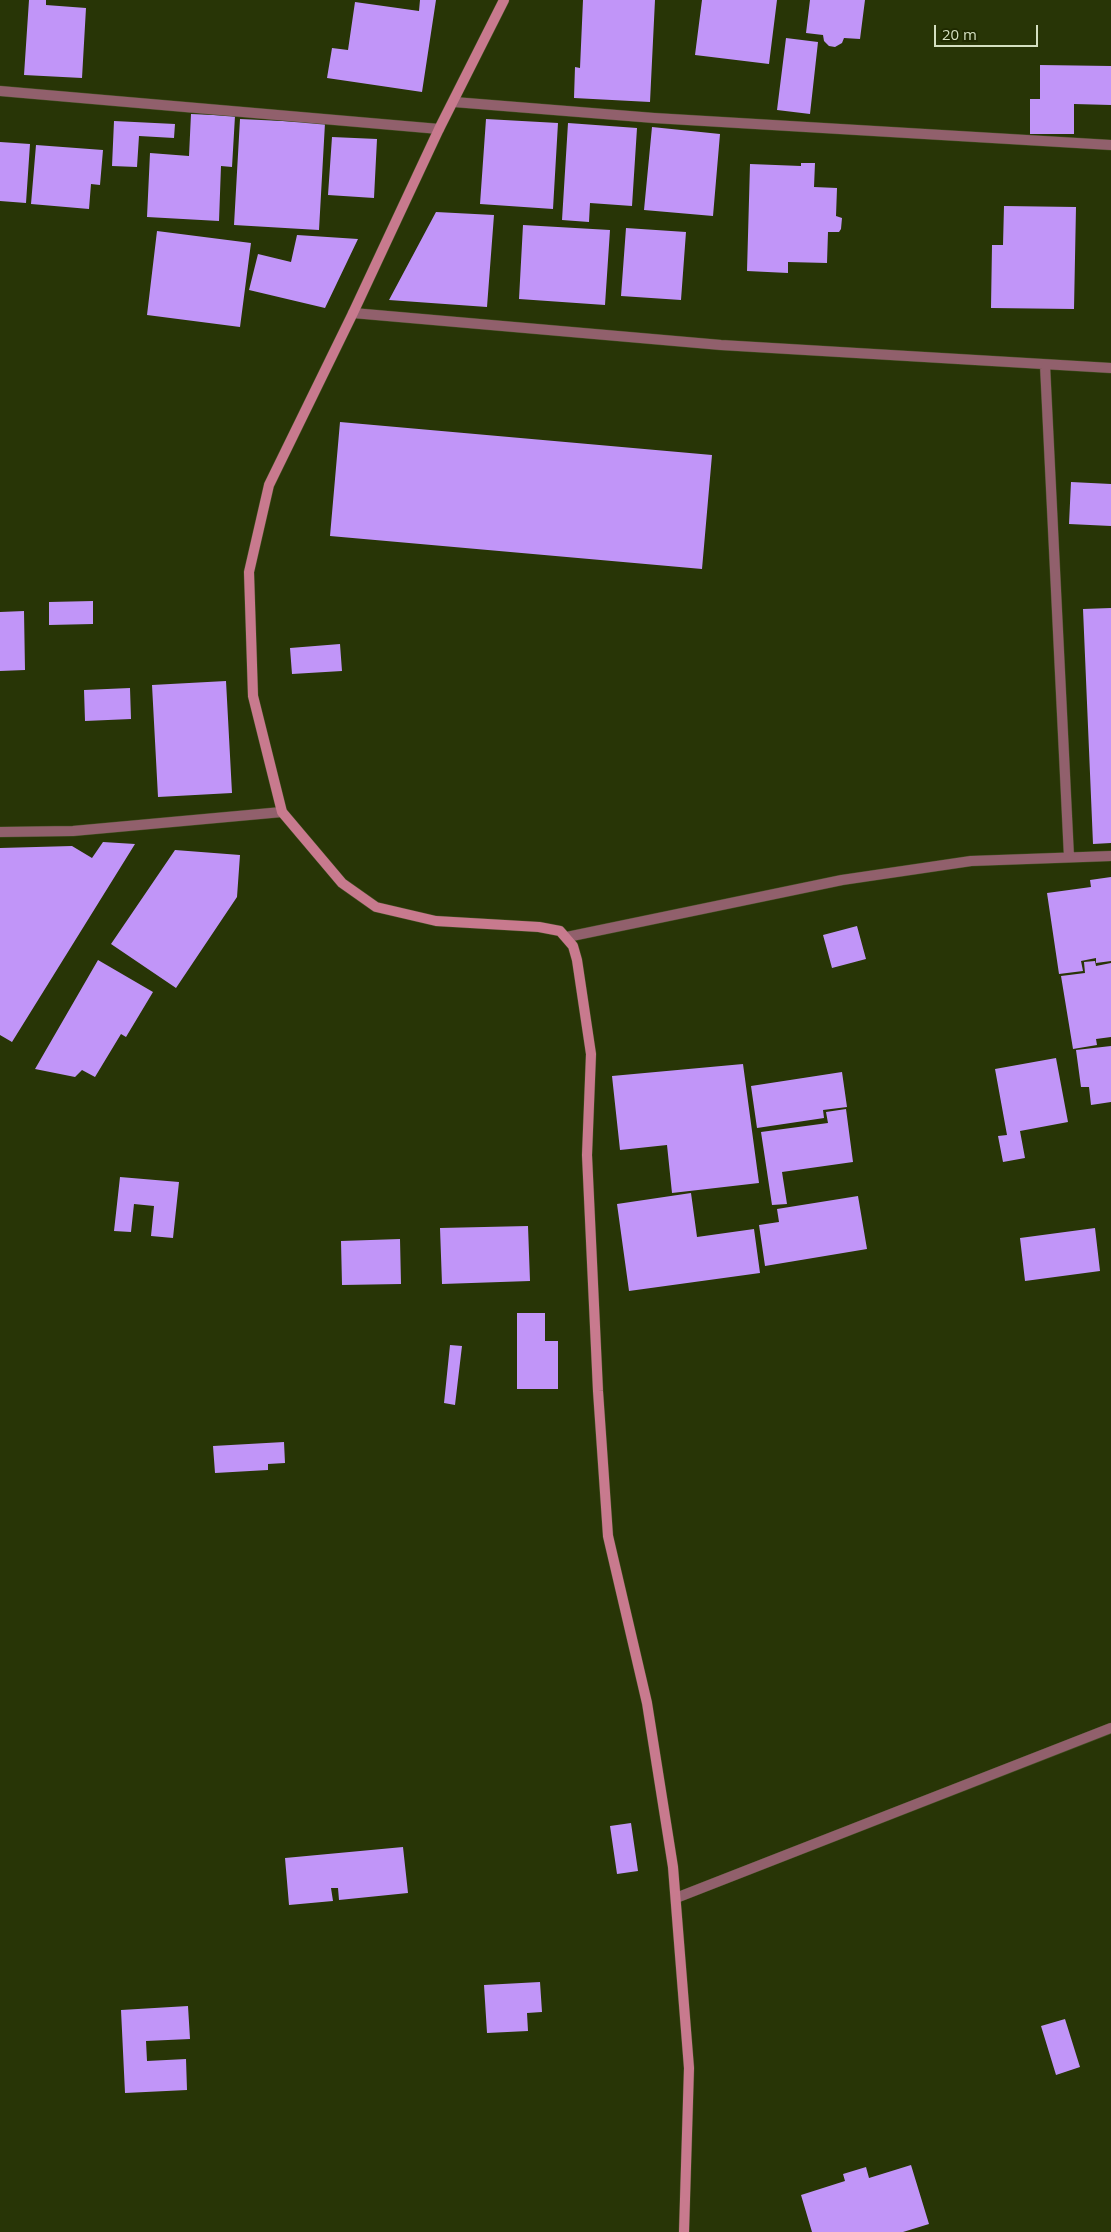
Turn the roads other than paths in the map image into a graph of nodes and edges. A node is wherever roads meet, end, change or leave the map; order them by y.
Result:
1 (504, 0) edge
2 (0, 91) edge
3 (454, 102) junction
4 (439, 129) junction
5 (1111, 145) edge
6 (353, 313) junction
7 (1044, 365) junction
8 (1111, 368) edge
9 (282, 812) junction
10 (0, 832) edge
11 (1111, 856) edge
12 (1069, 857) junction
13 (567, 937) junction
14 (1111, 1728) edge
15 (676, 1898) junction
16 (684, 2232) edge

1 - 3 street
2 - 4 street
3 - 4 street
3 - 5 street
4 - 6 street
6 - 7 street
6 - 9 street
7 - 8 street
7 - 12 street
9 - 10 street
9 - 13 street
11 - 12 street
12 - 13 street
13 - 15 street
14 - 15 street
15 - 16 street

